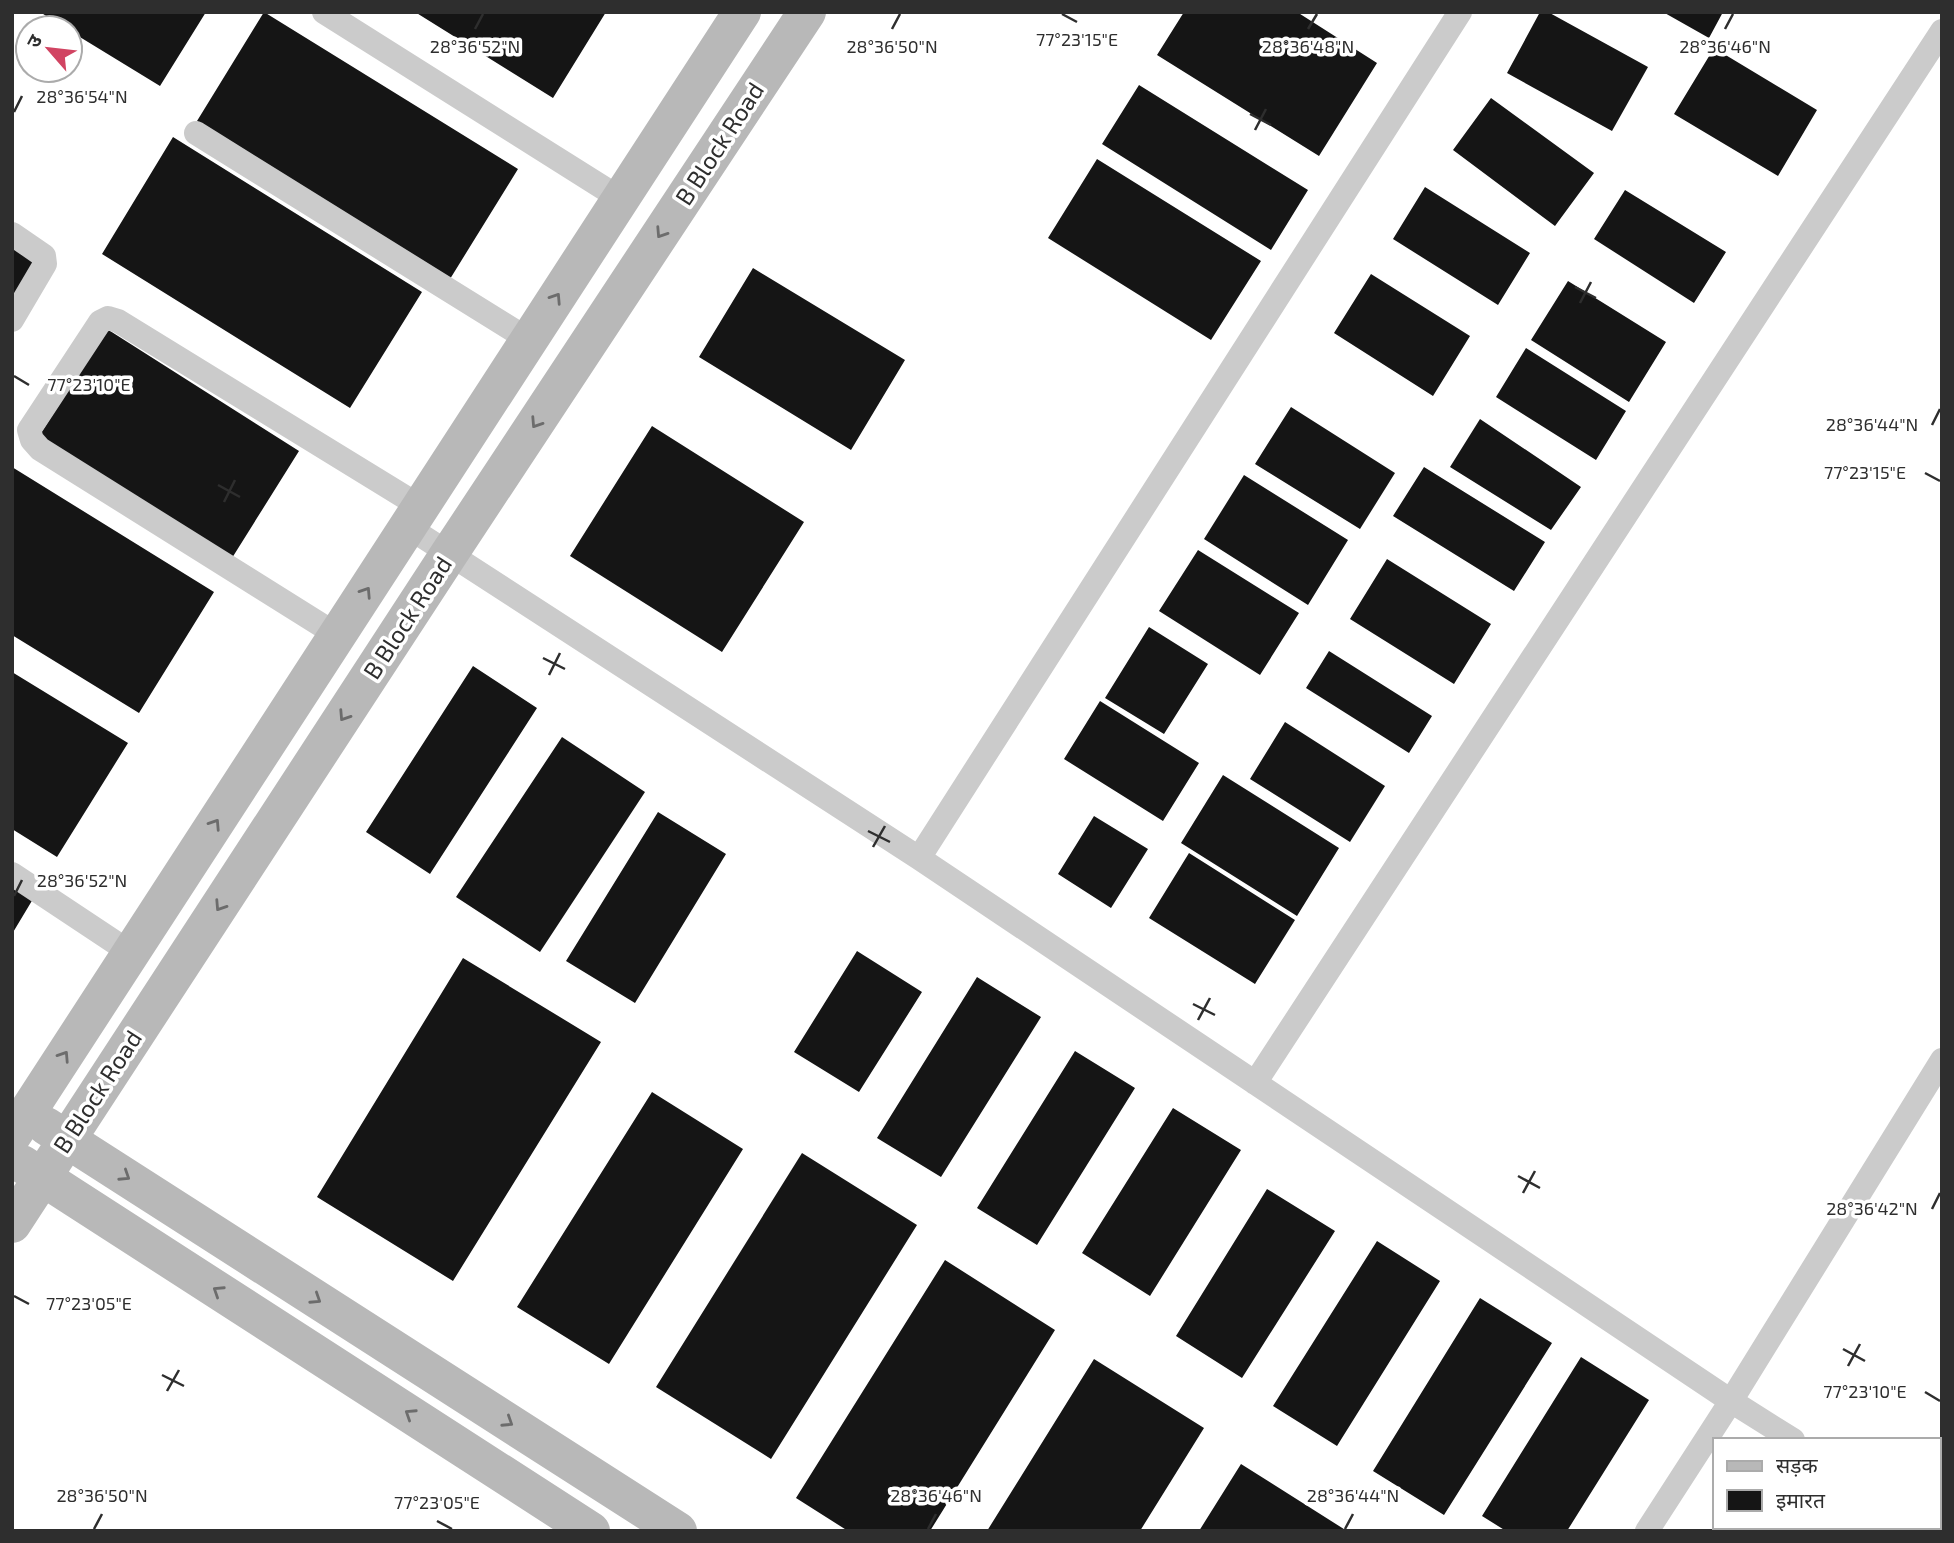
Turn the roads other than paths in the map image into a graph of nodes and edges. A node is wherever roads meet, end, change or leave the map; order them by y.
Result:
1 (324, 12) edge
2 (742, 12) edge
3 (807, 12) edge
4 (1460, 12) edge
5 (1942, 31) edge
6 (196, 133) dead end
7 (621, 199) junction
8 (12, 234) edge
9 (12, 320) edge
10 (529, 340) junction
11 (414, 517) junction
12 (449, 554) junction
13 (337, 635) junction
14 (919, 858) junction
15 (12, 874) edge
16 (131, 953) junction
17 (1942, 1059) edge
18 (1255, 1083) junction
19 (17, 1118) edge
20 (67, 1140) junction
21 (27, 1168) edge
22 (12, 1224) edge
23 (1731, 1401) junction
24 (1790, 1438) edge
25 (591, 1531) edge
26 (678, 1531) edge
27 (1647, 1531) edge

1 - 7 lane
2 - 7 street, B Block Road
3 -> 12 street, B Block Road
4 - 14 lane
5 - 18 lane
6 - 10 lane
10 -> 7 street, B Block Road
8 - 9 lane
10 - 11 street, B Block Road
11 - 12 lane
13 -> 11 street, B Block Road
11 - 13 lane
12 - 14 lane
12 -> 20 street, B Block Road
16 -> 13 street, B Block Road
14 - 18 lane
15 - 16 lane
19 -> 16 street, B Block Road
17 - 23 lane
18 - 23 lane
19 - 20 street
20 - 21 street, B Block Road
20 -> 26 street
21 - 22 street, B Block Road
25 -> 21 street
23 - 24 lane
23 - 27 lane

